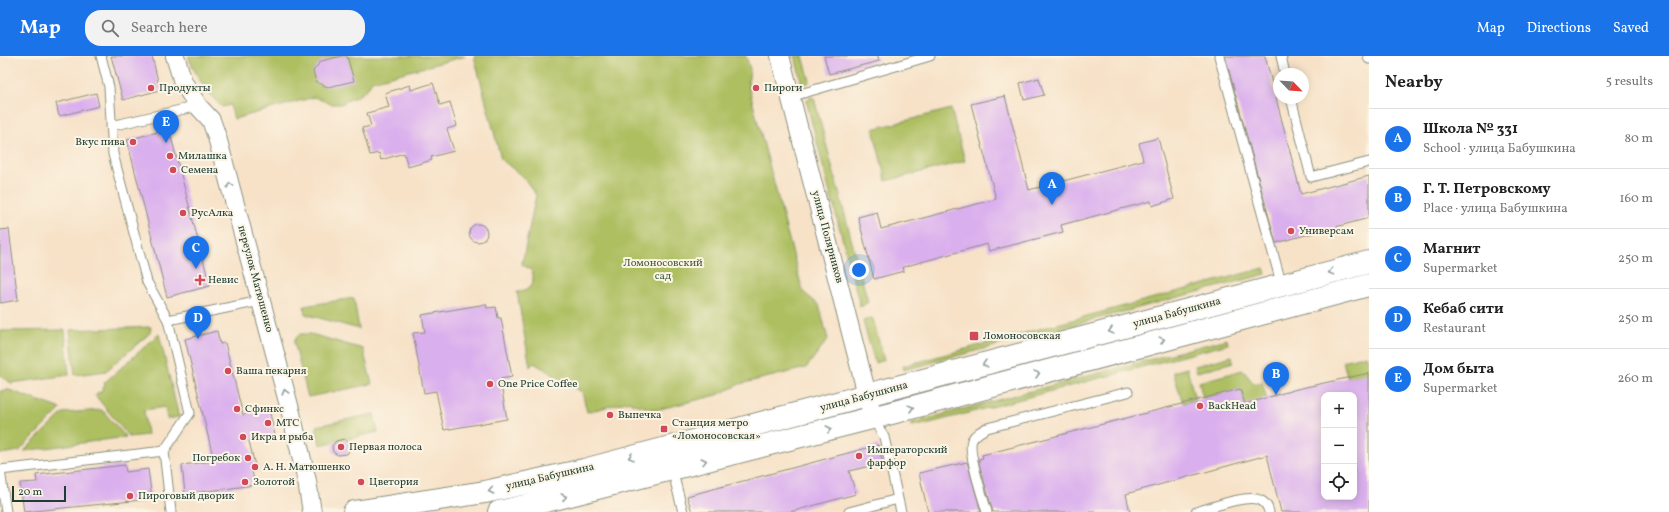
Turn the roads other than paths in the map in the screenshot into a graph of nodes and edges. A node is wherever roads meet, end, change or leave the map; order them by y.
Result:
1 (101, 56) edge
2 (175, 56) edge
3 (780, 56) edge
4 (930, 56) edge
5 (1219, 56) edge
6 (1281, 56) edge
7 (1368, 56) edge
8 (1369, 59) edge
9 (1284, 68) edge
10 (790, 96) junction
11 (1293, 104) edge
12 (198, 106) junction
13 (112, 126) junction
14 (1369, 162) edge
15 (1369, 262) edge
16 (1369, 285) edge
17 (1284, 296) junction
18 (260, 301) junction
19 (168, 320) junction
20 (1128, 392) dead end
21 (867, 396) junction
22 (873, 418) junction
23 (164, 452) junction
24 (672, 469) junction
25 (0, 470) edge
26 (898, 499) junction
27 (367, 511) edge
28 (6, 512) edge
29 (171, 512) edge
30 (312, 512) edge
31 (499, 512) edge
32 (683, 512) edge
33 (849, 512) edge
34 (901, 512) edge
35 (987, 512) edge
36 (1196, 512) edge
37 (1269, 512) edge

1 - 13 lane
2 - 12 street, переулок Матюшенко
3 - 10 street, улица Полярников
4 - 10 lane
5 - 17 lane
6 - 9 lane
7 - 8 lane
10 - 21 street, улица Полярников
11 - 14 lane
12 - 13 lane
18 -> 12 street, переулок Матюшенко
13 - 19 lane
15 -> 17 street, улица Бабушкина
16 - 17 street, улица Бабушкина
17 -> 21 street, улица Бабушкина
22 -> 17 street, улица Бабушкина
18 - 19 lane
30 -> 18 street, переулок Матюшенко
19 - 23 lane
20 - 35 lane
21 - 22 street, улица Полярников
21 -> 27 street, улица Бабушкина
24 -> 22 street, улица Бабушкина
22 - 26 lane
23 - 25 lane
23 - 29 lane
31 -> 24 street, улица Бабушкина
24 - 32 lane
25 - 28 lane
26 - 33 lane
26 - 34 lane
36 - 37 lane

